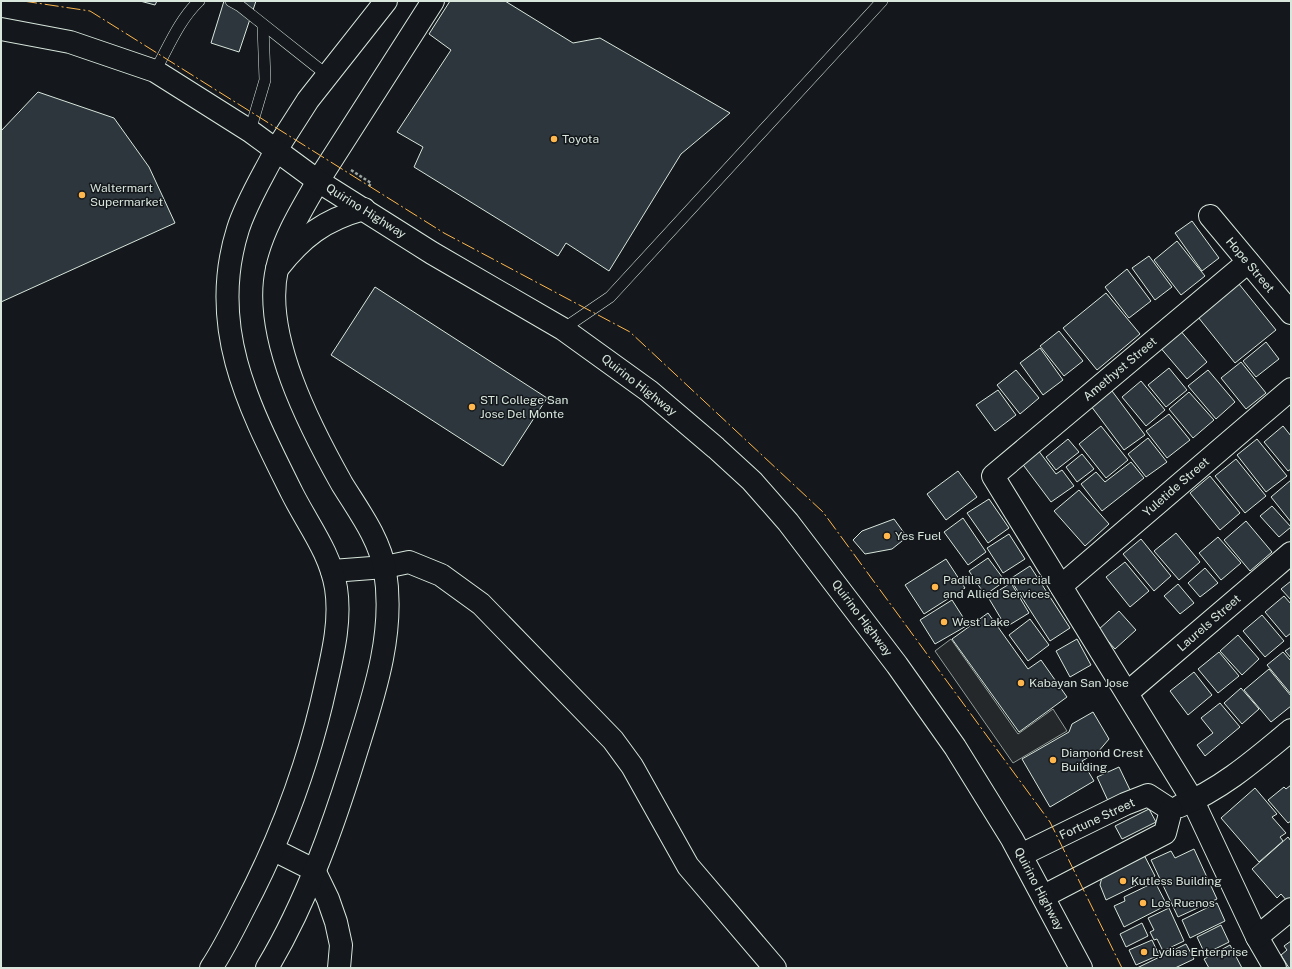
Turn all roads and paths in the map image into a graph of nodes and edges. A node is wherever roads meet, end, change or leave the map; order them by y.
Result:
1 (199, 1) edge
2 (231, 1) edge
3 (386, 1) edge
4 (433, 1) edge
5 (882, 1) edge
6 (263, 26) junction
7 (1, 29) edge
8 (156, 71) junction
9 (327, 74) junction
10 (250, 131) junction
11 (276, 150) junction
12 (318, 181) junction
13 (364, 210) junction
14 (1210, 216) dead end
15 (1248, 262) junction
16 (277, 269) junction
17 (1291, 313) edge
18 (563, 330) junction
19 (1291, 389) edge
20 (1291, 553) edge
21 (385, 567) junction
22 (332, 571) junction
23 (1061, 586) junction
24 (1127, 693) junction
25 (1291, 730) edge
26 (1193, 801) junction
27 (1171, 810) junction
28 (274, 850) junction
29 (1021, 855) junction
30 (314, 870) junction
31 (1044, 896) junction
32 (1291, 909) edge
33 (1257, 937) junction
34 (211, 968) edge
35 (267, 968) edge
36 (339, 968) edge
37 (775, 968) edge
38 (1081, 968) edge
39 (1275, 968) edge

1 - 8 lane
2 - 6 lane
3 - 9 street
4 - 12 street
5 - 18 lane
6 - 9 lane
6 - 10 lane
7 - 8 street, Quirino Highway
8 - 10 street, Quirino Highway
9 - 11 street
10 - 11 street, Quirino Highway
11 - 12 street, Quirino Highway
11 - 22 street
12 - 13 street, Quirino Highway
12 - 16 street
13 - 16 street
13 - 18 street, Quirino Highway
14 - 15 street, Hope Street
15 - 17 street, Hope Street
15 - 23 street, Amethyst Street
16 - 21 street
18 - 29 street, Quirino Highway
19 - 23 street, Yuletide Street
20 - 24 street, Laurels Street
21 - 22 street
21 - 30 street
21 - 37 street
22 - 28 street
23 - 24 street
24 - 26 street
25 - 26 street
26 - 27 street
26 - 33 street
27 - 29 street, Fortune Street
27 - 31 street
28 - 30 street
28 - 34 street
29 - 31 street, Quirino Highway
30 - 35 street
30 - 36 street
31 - 38 street, Quirino Highway
32 - 33 street
33 - 39 street

